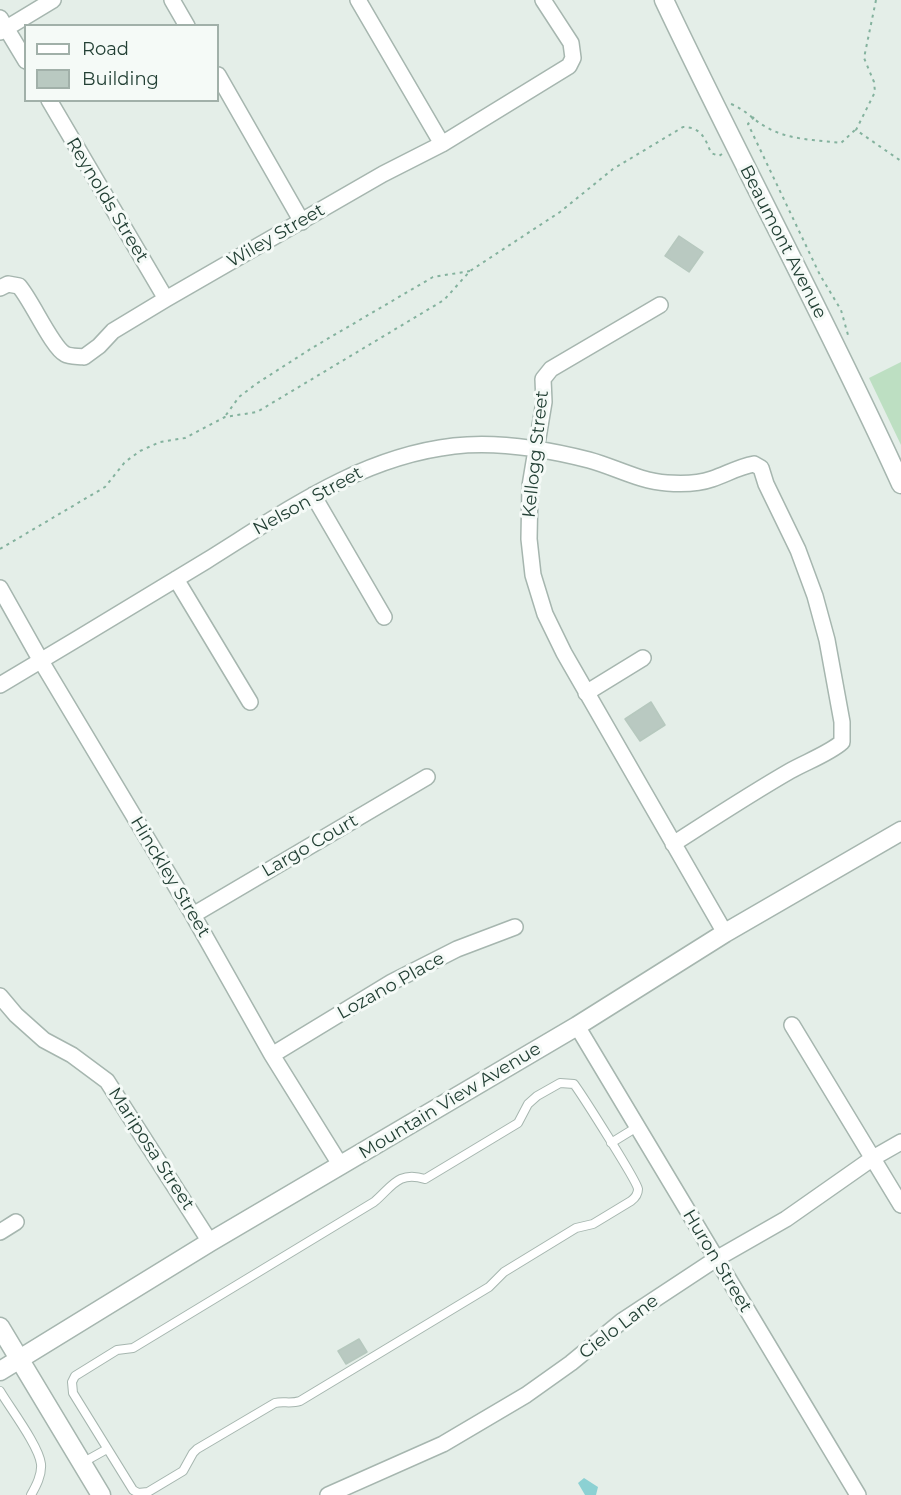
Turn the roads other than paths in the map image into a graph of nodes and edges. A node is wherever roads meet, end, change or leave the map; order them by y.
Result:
1 (53, 0) edge
2 (171, 0) edge
3 (358, 0) edge
4 (543, 0) edge
5 (664, 0) edge
6 (186, 24) edge
7 (2, 26) edge
8 (24, 58) edge
9 (219, 77) edge
10 (50, 102) edge
11 (442, 144) junction
12 (302, 222) junction
13 (0, 288) edge
14 (166, 299) junction
15 (660, 305) dead end
16 (536, 449) junction
17 (901, 484) edge
18 (313, 495) junction
19 (176, 579) junction
20 (0, 588) edge
21 (384, 617) dead end
22 (643, 658) dead end
23 (41, 661) junction
24 (0, 685) edge
25 (586, 693) junction
26 (250, 702) dead end
27 (427, 777) dead end
28 (899, 838) edge
29 (673, 844) junction
30 (193, 915) junction
31 (515, 927) dead end
32 (725, 933) junction
33 (0, 996) edge
34 (792, 1025) dead end
35 (577, 1026) junction
36 (272, 1055) junction
37 (637, 1127) junction
38 (901, 1142) edge
39 (611, 1143) junction
40 (873, 1158) junction
41 (341, 1166) junction
42 (901, 1205) edge
43 (16, 1222) dead end
44 (0, 1232) edge
45 (210, 1242) junction
46 (716, 1259) junction
47 (0, 1327) edge
48 (20, 1359) junction
49 (0, 1371) edge
50 (0, 1391) edge
51 (107, 1449) junction
52 (82, 1464) junction
53 (31, 1495) edge
54 (101, 1495) edge
55 (328, 1495) edge
56 (858, 1495) edge

1 - 7 street
2 - 6 street
3 - 11 street
4 - 11 street, Wiley Street
5 - 17 street, Beaumont Avenue
7 - 8 street
9 - 12 street
10 - 14 street, Reynolds Street
11 - 12 street, Wiley Street
12 - 14 street, Wiley Street
13 - 14 street, Wiley Street
15 - 16 street, Kellogg Street
16 - 18 street, Nelson Street
16 - 25 street, Kellogg Street
16 - 29 street, Nelson Street
18 - 19 street, Nelson Street
18 - 21 street
19 - 23 street, Nelson Street
19 - 26 street
20 - 23 street, Hinckley Street
22 - 25 street
23 - 24 street, Nelson Street
23 - 30 street, Hinckley Street
25 - 29 street, Kellogg Street
27 - 30 street, Largo Court
28 - 32 street, Mountain View Avenue
29 - 32 street, Kellogg Street
30 - 36 street, Hinckley Street
31 - 36 street, Lozano Place
32 - 35 street, Mountain View Avenue
33 - 45 street, Mariposa Street
34 - 40 street
35 - 37 street, Huron Street
35 - 41 street, Mountain View Avenue
36 - 41 street, Hinckley Street
37 - 39 lane
37 - 46 street, Huron Street
38 - 40 street, Cielo Lane
39 - 51 lane
39 - 51 lane
40 - 42 street
40 - 46 street, Cielo Lane
41 - 45 street, Mountain View Avenue
43 - 44 street
45 - 48 street, Mountain View Avenue
46 - 55 street, Cielo Lane
46 - 56 street, Huron Street
47 - 48 street
48 - 49 street, Mountain View Avenue
48 - 52 street
50 - 53 lane
51 - 52 lane
52 - 54 street

